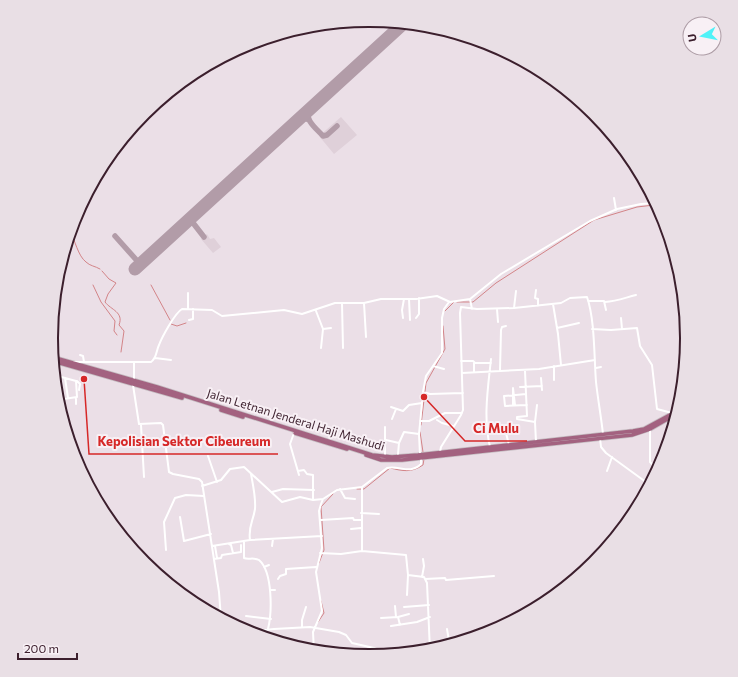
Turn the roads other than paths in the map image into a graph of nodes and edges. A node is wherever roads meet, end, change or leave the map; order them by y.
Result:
1 (614, 198) dead end
2 (649, 203) edge
3 (616, 210) junction
4 (536, 290) dead end
5 (516, 291) dead end
6 (188, 293) dead end
7 (636, 295) dead end
8 (419, 298) junction
9 (404, 299) junction
10 (409, 299) junction
11 (470, 301) junction
12 (588, 301) junction
13 (450, 302) junction
14 (605, 302) junction
15 (342, 303) junction
16 (364, 303) junction
17 (553, 304) junction
18 (538, 306) junction
19 (472, 307) junction
20 (514, 308) junction
21 (188, 309) junction
22 (193, 309) junction
23 (497, 309) junction
24 (316, 310) junction
25 (606, 310) dead end
26 (403, 318) dead end
27 (416, 318) dead end
28 (621, 318) dead end
29 (189, 320) dead end
30 (410, 320) dead end
31 (498, 322) dead end
32 (579, 323) dead end
33 (506, 326) dead end
34 (331, 328) dead end
35 (557, 328) junction
36 (323, 329) junction
37 (592, 329) junction
38 (622, 329) junction
39 (366, 337) dead end
40 (321, 348) dead end
41 (343, 348) dead end
42 (80, 355) dead end
43 (155, 358) junction
44 (491, 359) dead end
45 (58, 360) edge
46 (58, 360) edge
47 (171, 360) dead end
48 (595, 360) junction
49 (461, 361) junction
50 (69, 362) junction
51 (84, 362) junction
52 (134, 363) junction
53 (474, 363) junction
54 (491, 363) junction
55 (561, 364) junction
56 (554, 366) junction
57 (434, 367) junction
58 (602, 367) dead end
59 (596, 368) junction
60 (444, 369) dead end
61 (500, 370) junction
62 (525, 370) junction
63 (474, 371) junction
64 (490, 371) junction
65 (462, 373) junction
66 (112, 376) junction
67 (60, 377) edge
68 (65, 378) junction
69 (541, 378) dead end
70 (554, 380) dead end
71 (134, 382) junction
72 (542, 386) junction
73 (520, 387) dead end
74 (526, 387) junction
75 (157, 388) junction
76 (542, 390) dead end
77 (425, 392) junction
78 (463, 393) junction
79 (526, 394) junction
80 (514, 395) junction
81 (76, 397) junction
82 (68, 398) junction
83 (63, 399) edge
84 (422, 402) junction
85 (76, 404) dead end
86 (514, 405) junction
87 (527, 405) junction
88 (537, 406) dead end
89 (391, 407) dead end
90 (396, 409) junction
91 (672, 412) edge
92 (462, 414) junction
93 (671, 415) edge
94 (527, 416) junction
95 (671, 416) edge
96 (392, 419) dead end
97 (527, 419) junction
98 (438, 420) dead end
99 (421, 421) junction
100 (535, 422) junction
101 (141, 425) junction
102 (453, 426) junction
103 (385, 427) dead end
104 (505, 429) dead end
105 (650, 429) junction
106 (294, 433) junction
107 (300, 434) junction
108 (419, 434) junction
109 (604, 435) junction
110 (618, 435) junction
111 (600, 438) junction
112 (386, 440) junction
113 (399, 442) junction
114 (536, 442) junction
115 (509, 445) junction
116 (490, 447) junction
117 (440, 453) junction
118 (398, 454) dead end
119 (208, 456) dead end
120 (422, 456) junction
121 (385, 457) junction
122 (612, 457) junction
123 (409, 458) junction
124 (654, 464) edge
125 (298, 471) junction
126 (607, 471) dead end
127 (251, 472) junction
128 (299, 475) dead end
129 (144, 477) dead end
130 (217, 482) junction
131 (645, 482) edge
132 (202, 486) junction
133 (362, 489) junction
134 (314, 490) junction
135 (340, 490) junction
136 (272, 492) junction
137 (204, 496) junction
138 (323, 499) junction
139 (356, 499) dead end
140 (313, 500) junction
141 (361, 513) junction
142 (379, 514) dead end
143 (180, 517) dead end
144 (321, 520) junction
145 (361, 520) junction
146 (361, 528) junction
147 (351, 529) dead end
148 (211, 534) junction
149 (322, 536) junction
150 (273, 539) junction
151 (250, 540) junction
152 (244, 542) junction
153 (241, 545) dead end
154 (213, 546) junction
155 (221, 546) dead end
156 (272, 546) dead end
157 (166, 550) dead end
158 (362, 551) junction
159 (233, 553) junction
160 (322, 554) junction
161 (216, 558) junction
162 (423, 559) dead end
163 (269, 565) dead end
164 (264, 567) junction
165 (316, 567) junction
166 (408, 575) junction
167 (494, 576) dead end
168 (422, 577) junction
169 (278, 579) dead end
170 (425, 579) junction
171 (270, 590) junction
172 (275, 590) dead end
173 (407, 595) dead end
174 (429, 605) junction
175 (396, 606) dead end
176 (306, 607) dead end
177 (404, 607) dead end
178 (220, 612) edge
179 (409, 614) dead end
180 (246, 616) dead end
181 (397, 617) junction
182 (430, 617) junction
183 (381, 618) dead end
184 (271, 619) junction
185 (400, 625) junction
186 (391, 626) dead end
187 (302, 627) junction
188 (268, 629) junction
189 (315, 629) junction
190 (447, 629) dead end
191 (261, 630) edge
192 (449, 639) edge
193 (440, 641) edge
194 (430, 642) joint
195 (314, 645) edge
196 (374, 648) joint
197 (378, 650) edge

1 - 3 street
2 - 3 street
3 - 11 street
4 - 18 street
5 - 20 street
6 - 21 street
7 - 14 street
8 - 10 street
8 - 13 street
8 - 27 street
9 - 10 street
9 - 16 street
9 - 26 street
10 - 30 street
11 - 13 street
11 - 19 street
12 - 14 street
12 - 17 street
12 - 37 street
13 - 57 street
14 - 25 street
15 - 16 street
15 - 24 street
15 - 41 street
16 - 39 street
17 - 18 street
17 - 35 street
18 - 20 street
19 - 23 street
19 - 49 street
20 - 23 street
21 - 22 street
21 - 43 street
22 - 24 street
22 - 29 street
23 - 31 street
24 - 36 street
28 - 38 street
32 - 35 street
33 - 61 street
34 - 36 street
35 - 55 street
36 - 40 street
37 - 38 street
37 - 48 street
38 - 91 street
42 - 51 street
43 - 47 street
43 - 52 street
44 - 54 street
45 - 50 main road, Jalan Letnan Jenderal Haji Mashudi
46 - 66 main road, Jalan Letnan Jenderal Haji Mashudi
48 - 55 street
48 - 59 street
49 - 53 street
49 - 65 street
50 - 51 street
50 - 66 main road, Jalan Letnan Jenderal Haji Mashudi
51 - 52 street
52 - 71 street
53 - 54 street
53 - 63 street
54 - 64 street
55 - 56 street
56 - 62 street
56 - 70 street
57 - 60 street
57 - 77 street
58 - 59 street
59 - 109 street
61 - 62 street
61 - 64 street
62 - 74 street
63 - 64 street
63 - 65 street
64 - 116 street
65 - 78 street
66 - 71 main road, Jalan Letnan Jenderal Haji Mashudi
67 - 68 street
68 - 81 street
68 - 82 street
69 - 72 street
71 - 75 main road, Jalan Letnan Jenderal Haji Mashudi
71 - 101 street
72 - 74 street
72 - 76 street
73 - 74 street
74 - 79 street
75 - 106 main road, Jalan Letnan Jenderal Haji Mashudi
75 - 107 main road, Jalan Letnan Jenderal Haji Mashudi
77 - 78 street
77 - 84 street
78 - 92 street
79 - 80 street
79 - 87 street
80 - 86 street
80 - 86 street
81 - 82 street
81 - 85 street
82 - 83 street
84 - 90 street
84 - 99 street
86 - 87 street
87 - 94 street
88 - 100 street
89 - 90 street
90 - 96 street
92 - 99 street
92 - 102 street
93 - 110 main road, Jalan Letnan Jenderal Haji Mashudi
94 - 97 street
94 - 97 street
95 - 105 main road, Jalan Letnan Jenderal Haji Mashudi
97 - 100 street
98 - 102 street
99 - 108 street
100 - 114 street
101 - 129 street
101 - 132 street
102 - 117 street
103 - 112 street
104 - 115 street
105 - 110 main road, Jalan Letnan Jenderal Haji Mashudi
105 - 124 street
106 - 107 main road, Jalan Letnan Jenderal Haji Mashudi
106 - 125 street
107 - 121 main road, Jalan Letnan Jenderal Haji Mashudi
107 - 123 main road, Jalan Letnan Jenderal Haji Mashudi
108 - 113 street
108 - 120 street
109 - 110 main road, Jalan Letnan Jenderal Haji Mashudi
109 - 114 main road, Jalan Letnan Jenderal Haji Mashudi
110 - 111 main road, Jalan Letnan Jenderal Haji Mashudi
111 - 120 main road, Jalan Letnan Jenderal Haji Mashudi
111 - 122 street
112 - 113 street
112 - 121 street
113 - 118 street
114 - 115 main road, Jalan Letnan Jenderal Haji Mashudi
115 - 116 main road, Jalan Letnan Jenderal Haji Mashudi
116 - 117 main road, Jalan Letnan Jenderal Haji Mashudi
117 - 120 main road, Jalan Letnan Jenderal Haji Mashudi
119 - 130 street
120 - 123 main road, Jalan Letnan Jenderal Haji Mashudi
120 - 133 street
121 - 123 main road, Jalan Letnan Jenderal Haji Mashudi
122 - 126 street
122 - 131 street
125 - 128 street
125 - 134 street
127 - 130 street
127 - 136 street
127 - 151 street
130 - 132 street
132 - 137 street
133 - 135 street
133 - 141 street
134 - 136 street
134 - 140 street
135 - 138 street
135 - 139 street
136 - 140 street
137 - 148 street
137 - 157 street
138 - 140 street
138 - 144 street
141 - 142 street
141 - 145 street
143 - 148 street
144 - 145 street
144 - 149 street
145 - 146 street
146 - 147 street
146 - 158 street
148 - 154 street
149 - 150 street
149 - 160 street
150 - 151 street
150 - 156 street
151 - 152 street
152 - 154 street
152 - 164 street
153 - 159 street
154 - 161 street
155 - 159 street
158 - 160 street
158 - 166 street
159 - 161 street
160 - 165 street
161 - 178 street
162 - 168 street
163 - 164 street
164 - 171 street
165 - 169 street
165 - 189 street
166 - 168 street
166 - 173 street
167 - 170 street
168 - 170 street
170 - 174 street
171 - 172 street
171 - 184 street
174 - 177 street
174 - 182 street
175 - 181 street
176 - 187 street
179 - 181 street
180 - 184 street
181 - 183 street
181 - 185 street
182 - 185 street
182 - 194 street
184 - 188 street
185 - 186 street
187 - 188 street
187 - 189 street
188 - 191 street
189 - 195 street
189 - 196 street
190 - 192 street
193 - 194 street
196 - 197 street

